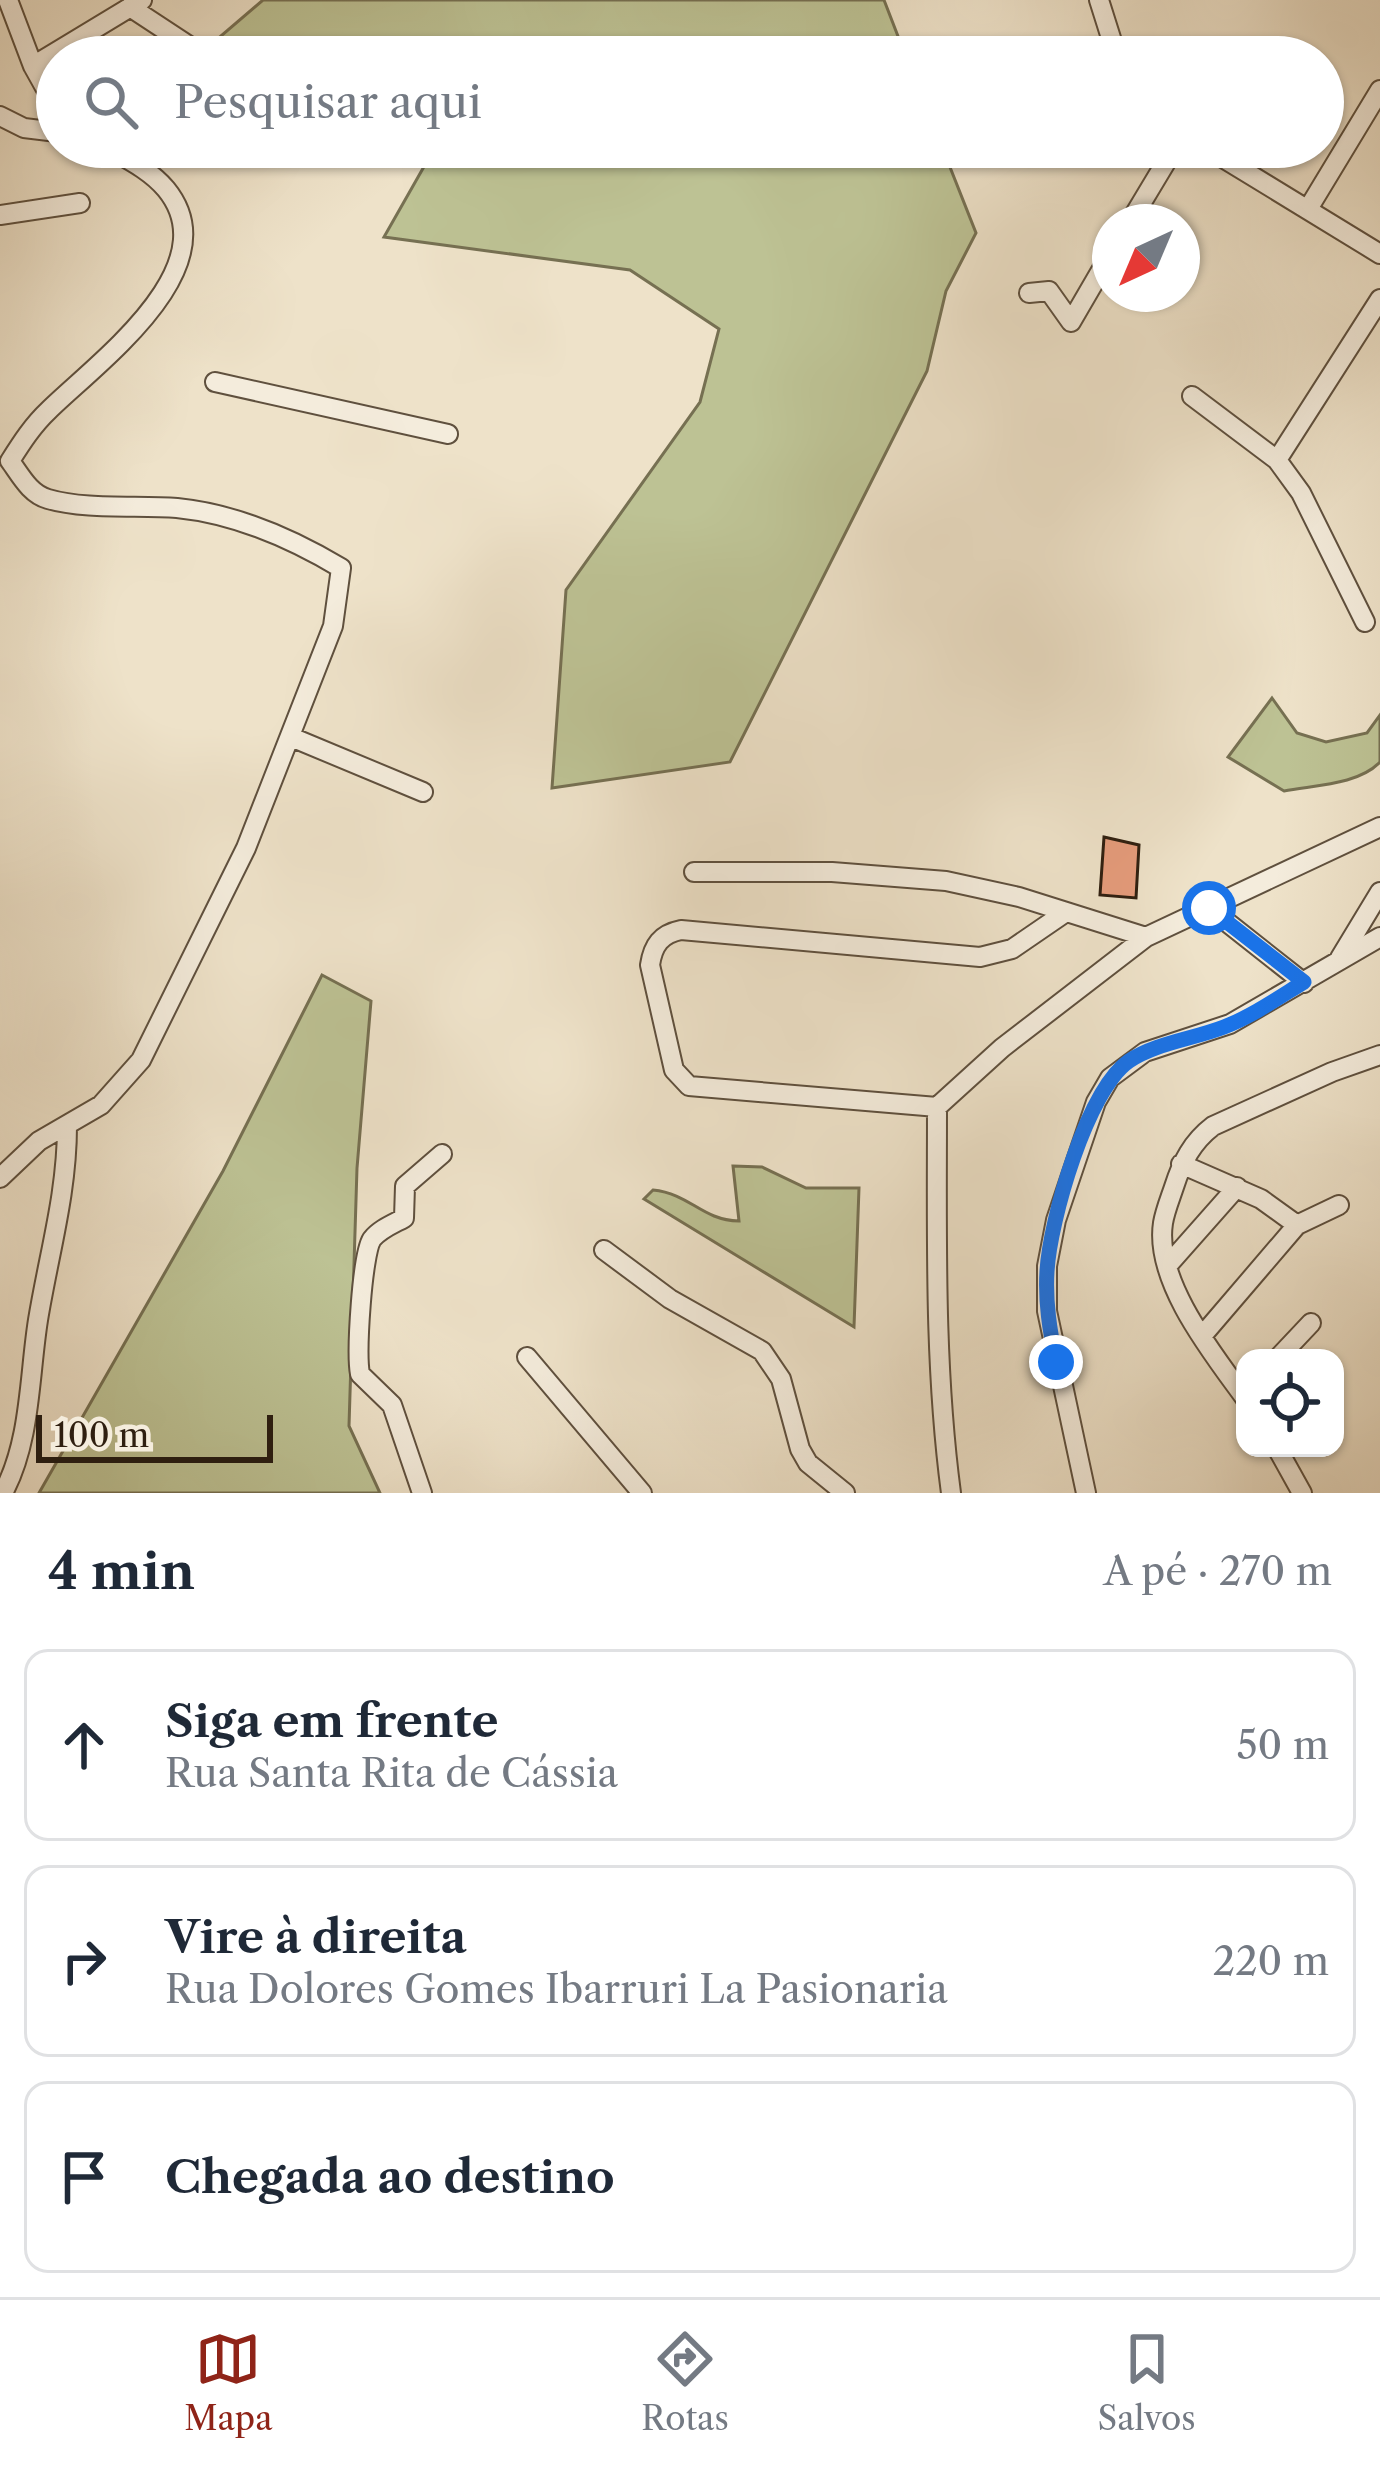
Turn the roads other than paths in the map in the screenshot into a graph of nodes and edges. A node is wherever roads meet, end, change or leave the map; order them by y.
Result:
1 (8, 0) edge
2 (1099, 0) edge
3 (136, 4) edge
4 (83, 36) edge
5 (178, 36) edge
6 (1110, 36) edge
7 (36, 64) edge
8 (33, 66) junction
9 (36, 72) edge
10 (1380, 89) edge
11 (0, 116) edge
12 (36, 129) edge
13 (1344, 149) edge
14 (140, 168) edge
15 (1162, 168) edge
16 (1240, 168) edge
17 (1333, 168) edge
18 (80, 203) dead end
19 (1141, 204) edge
20 (1308, 209) junction
21 (0, 215) edge
22 (1380, 254) edge
23 (1092, 286) edge
24 (1029, 293) dead end
25 (1380, 299) edge
26 (215, 382) dead end
27 (1192, 396) dead end
28 (448, 434) dead end
29 (1277, 460) junction
30 (1365, 622) dead end
31 (291, 737) junction
32 (423, 792) dead end
33 (1380, 827) edge
34 (694, 872) dead end
35 (1380, 892) edge
36 (1209, 908) junction
37 (1066, 912) junction
38 (1146, 937) junction
39 (1380, 937) edge
40 (1338, 962) junction
41 (1304, 982) junction
42 (1380, 1055) edge
43 (938, 1107) junction
44 (67, 1126) junction
45 (442, 1154) dead end
46 (1181, 1164) junction
47 (0, 1178) edge
48 (1237, 1187) junction
49 (1339, 1205) dead end
50 (1297, 1225) junction
51 (604, 1250) dead end
52 (1168, 1265) junction
53 (1311, 1323) dead end
54 (1202, 1336) junction
55 (1286, 1349) edge
56 (526, 1358) dead end
57 (1236, 1384) edge
58 (1282, 1457) edge
59 (4, 1493) edge
60 (422, 1493) edge
61 (641, 1493) edge
62 (845, 1493) edge
63 (951, 1493) edge
64 (1086, 1493) edge
65 (1301, 1493) edge

1 - 8 street
2 - 6 street
3 - 4 street
3 - 5 street
7 - 8 street
8 - 9 street
10 - 13 street
11 - 12 street
14 - 31 street
15 - 19 street
16 - 20 street
17 - 20 street
18 - 21 street
20 - 22 street
23 - 24 street
25 - 29 street
26 - 28 street
27 - 29 street
29 - 30 street
31 - 32 street
31 - 44 street
33 - 36 street
34 - 37 street
35 - 40 street
36 - 38 street
36 - 41 street
37 - 38 street
37 - 43 street
38 - 43 street
39 - 40 street
40 - 41 street
41 - 64 street
42 - 46 street
43 - 63 street
44 - 47 street
44 - 59 street
45 - 60 street
46 - 48 street
46 - 52 street
48 - 50 street
48 - 52 street
49 - 50 street
50 - 54 street
51 - 62 street
52 - 54 street
53 - 55 street
54 - 57 street
56 - 61 street
58 - 65 street

